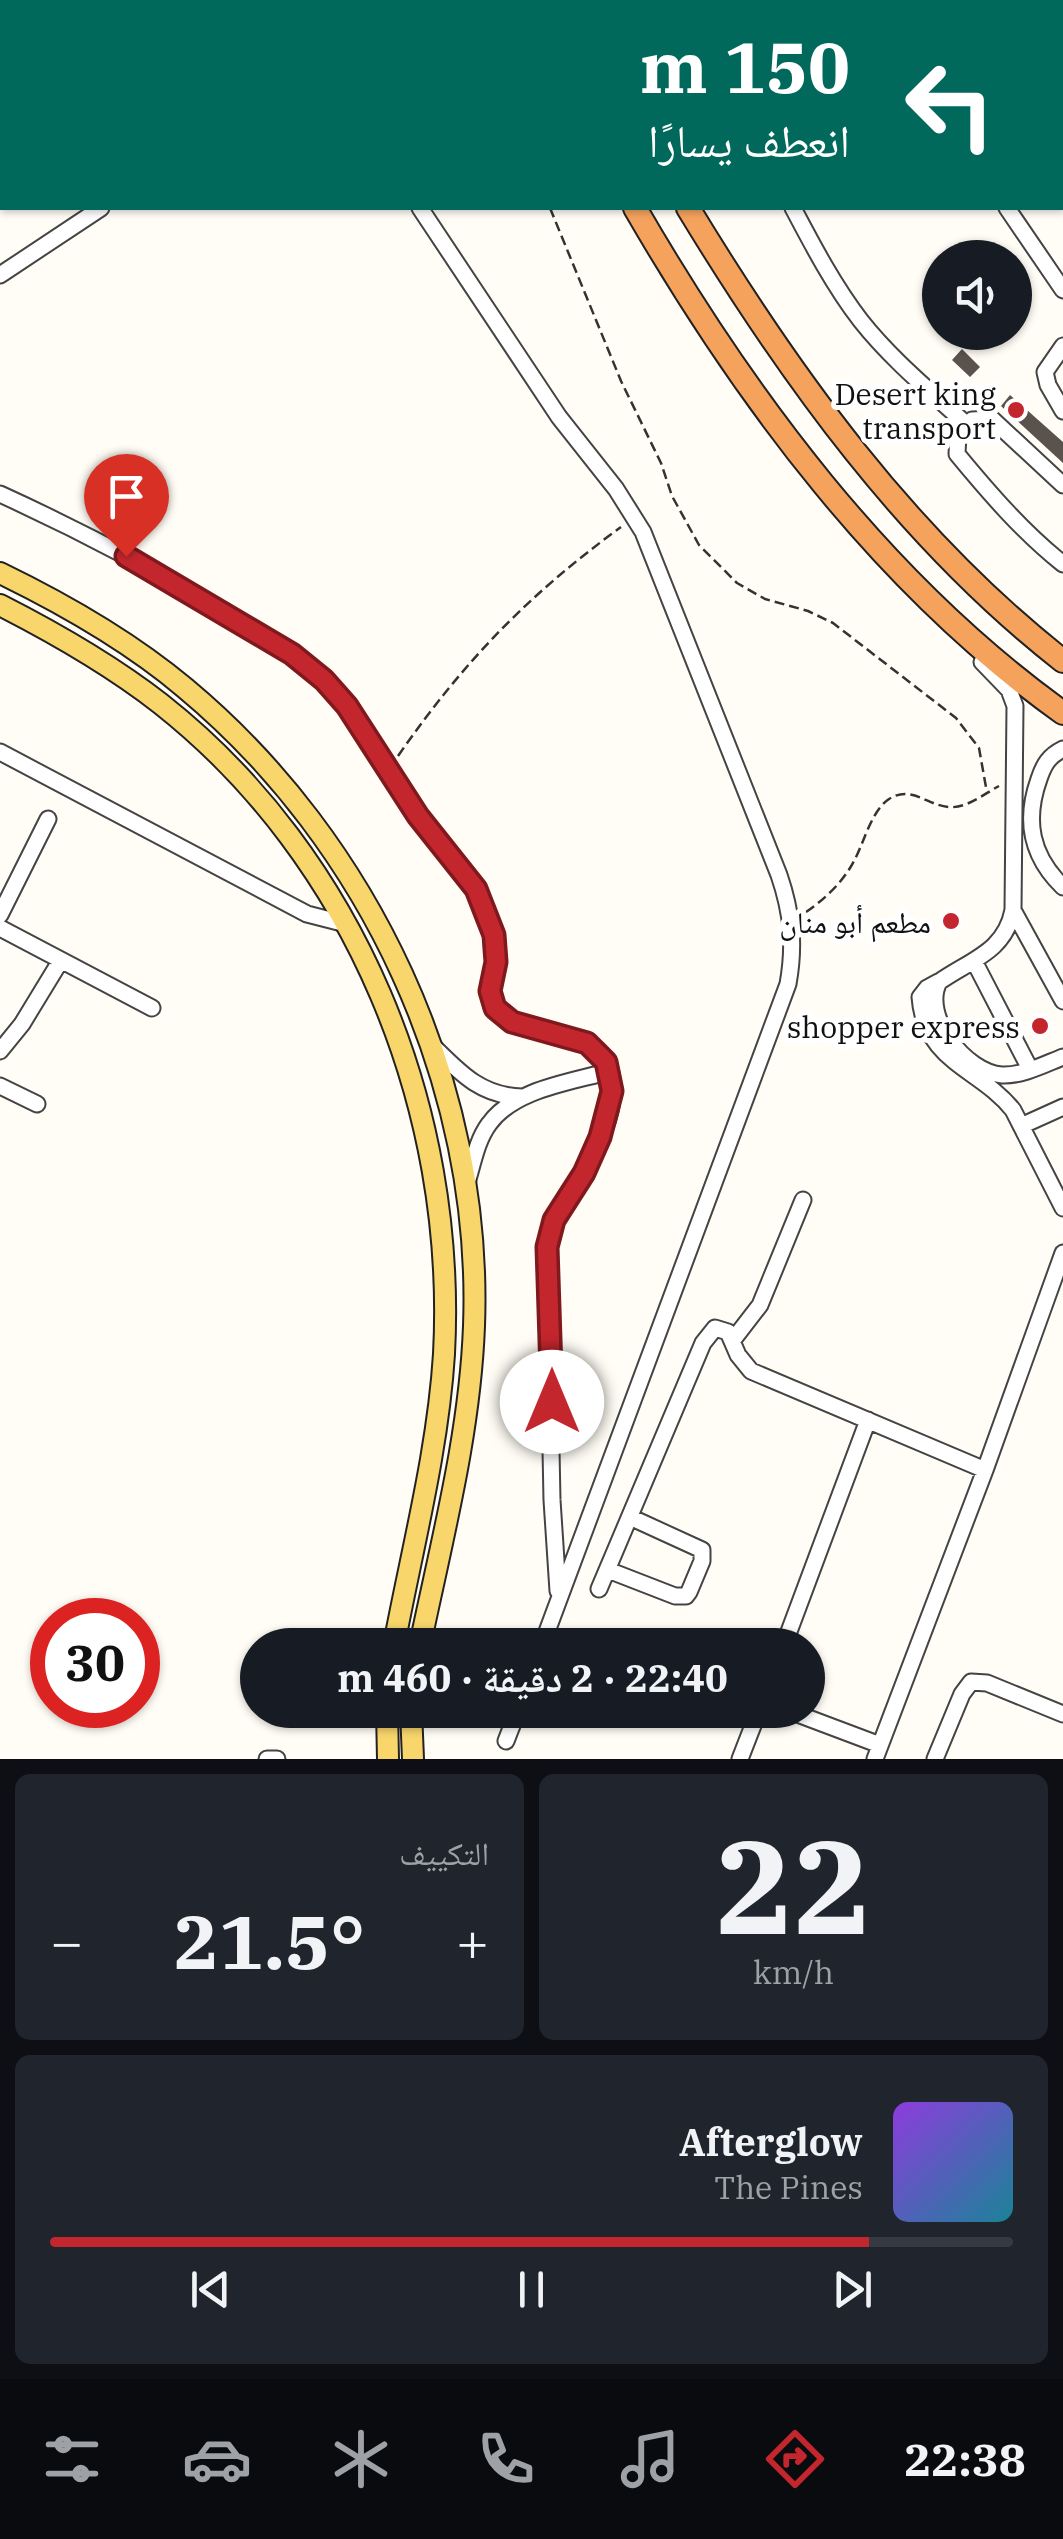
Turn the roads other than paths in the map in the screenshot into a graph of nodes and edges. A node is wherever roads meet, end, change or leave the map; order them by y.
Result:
1 (98, 210) edge
2 (421, 210) edge
3 (636, 210) edge
4 (689, 210) edge
5 (703, 210) edge
6 (793, 210) edge
7 (1007, 210) edge
8 (724, 268) junction
9 (0, 275) edge
10 (1063, 290) edge
11 (1063, 346) edge
12 (1063, 411) edge
13 (966, 424) junction
14 (1063, 485) edge
15 (0, 494) edge
16 (864, 530) junction
17 (1063, 564) edge
18 (0, 573) edge
19 (0, 605) edge
20 (1063, 661) edge
21 (1063, 713) edge
22 (1063, 749) edge
23 (0, 752) edge
24 (48, 819) dead end
25 (1063, 887) edge
26 (2, 908) edge
27 (1013, 910) junction
28 (346, 924) junction
29 (0, 928) edge
30 (60, 960) junction
31 (974, 962) junction
32 (939, 982) junction
33 (1063, 1001) edge
34 (152, 1008) dead end
35 (432, 1045) junction
36 (0, 1052) edge
37 (1062, 1060) edge
38 (1030, 1069) junction
39 (610, 1070) junction
40 (0, 1086) edge
41 (522, 1098) junction
42 (37, 1104) dead end
43 (1063, 1107) edge
44 (1021, 1126) junction
45 (1039, 1164) junction
46 (467, 1183) junction
47 (1063, 1188) edge
48 (803, 1200) dead end
49 (1063, 1208) edge
50 (1063, 1253) edge
51 (732, 1340) junction
52 (868, 1420) junction
53 (986, 1470) junction
54 (630, 1517) junction
55 (608, 1570) junction
56 (599, 1589) dead end
57 (559, 1599) junction
58 (397, 1628) edge
59 (424, 1628) edge
60 (548, 1628) edge
61 (790, 1628) edge
62 (1063, 1714) edge
63 (387, 1728) edge
64 (413, 1728) edge
65 (511, 1728) edge
66 (753, 1728) edge
67 (825, 1728) edge
68 (506, 1741) dead end
69 (877, 1752) edge
70 (267, 1759) edge
71 (277, 1759) edge
72 (388, 1759) edge
73 (414, 1759) edge
74 (740, 1759) edge
75 (935, 1759) edge

1 - 9 street
2 - 57 street
3 - 16 highway
4 - 8 highway
5 - 8 street
6 - 13 street
7 - 10 street
8 - 20 highway
11 - 12 street
13 - 14 street
13 - 17 street
15 - 39 street
16 - 21 highway
16 - 27 street
18 - 35 main road
19 - 28 main road
22 - 25 street
23 - 28 street
24 - 26 street
27 - 31 street
27 - 33 street
28 - 58 main road
29 - 30 street
30 - 34 street
30 - 36 street
31 - 32 street
31 - 38 street
32 - 38 street
32 - 44 street
35 - 41 street
35 - 46 main road
37 - 38 street
39 - 41 street
39 - 57 street
40 - 42 street
41 - 46 street
43 - 44 street
44 - 45 street
45 - 47 street
45 - 49 street
46 - 59 main road
48 - 51 street
50 - 53 street
51 - 52 street
51 - 54 street
52 - 53 street
52 - 61 street
53 - 69 street
54 - 55 street
54 - 55 street
55 - 56 street
57 - 60 street
62 - 75 street
63 - 72 main road
64 - 73 main road
65 - 68 street
66 - 74 street
67 - 69 street
70 - 71 street

